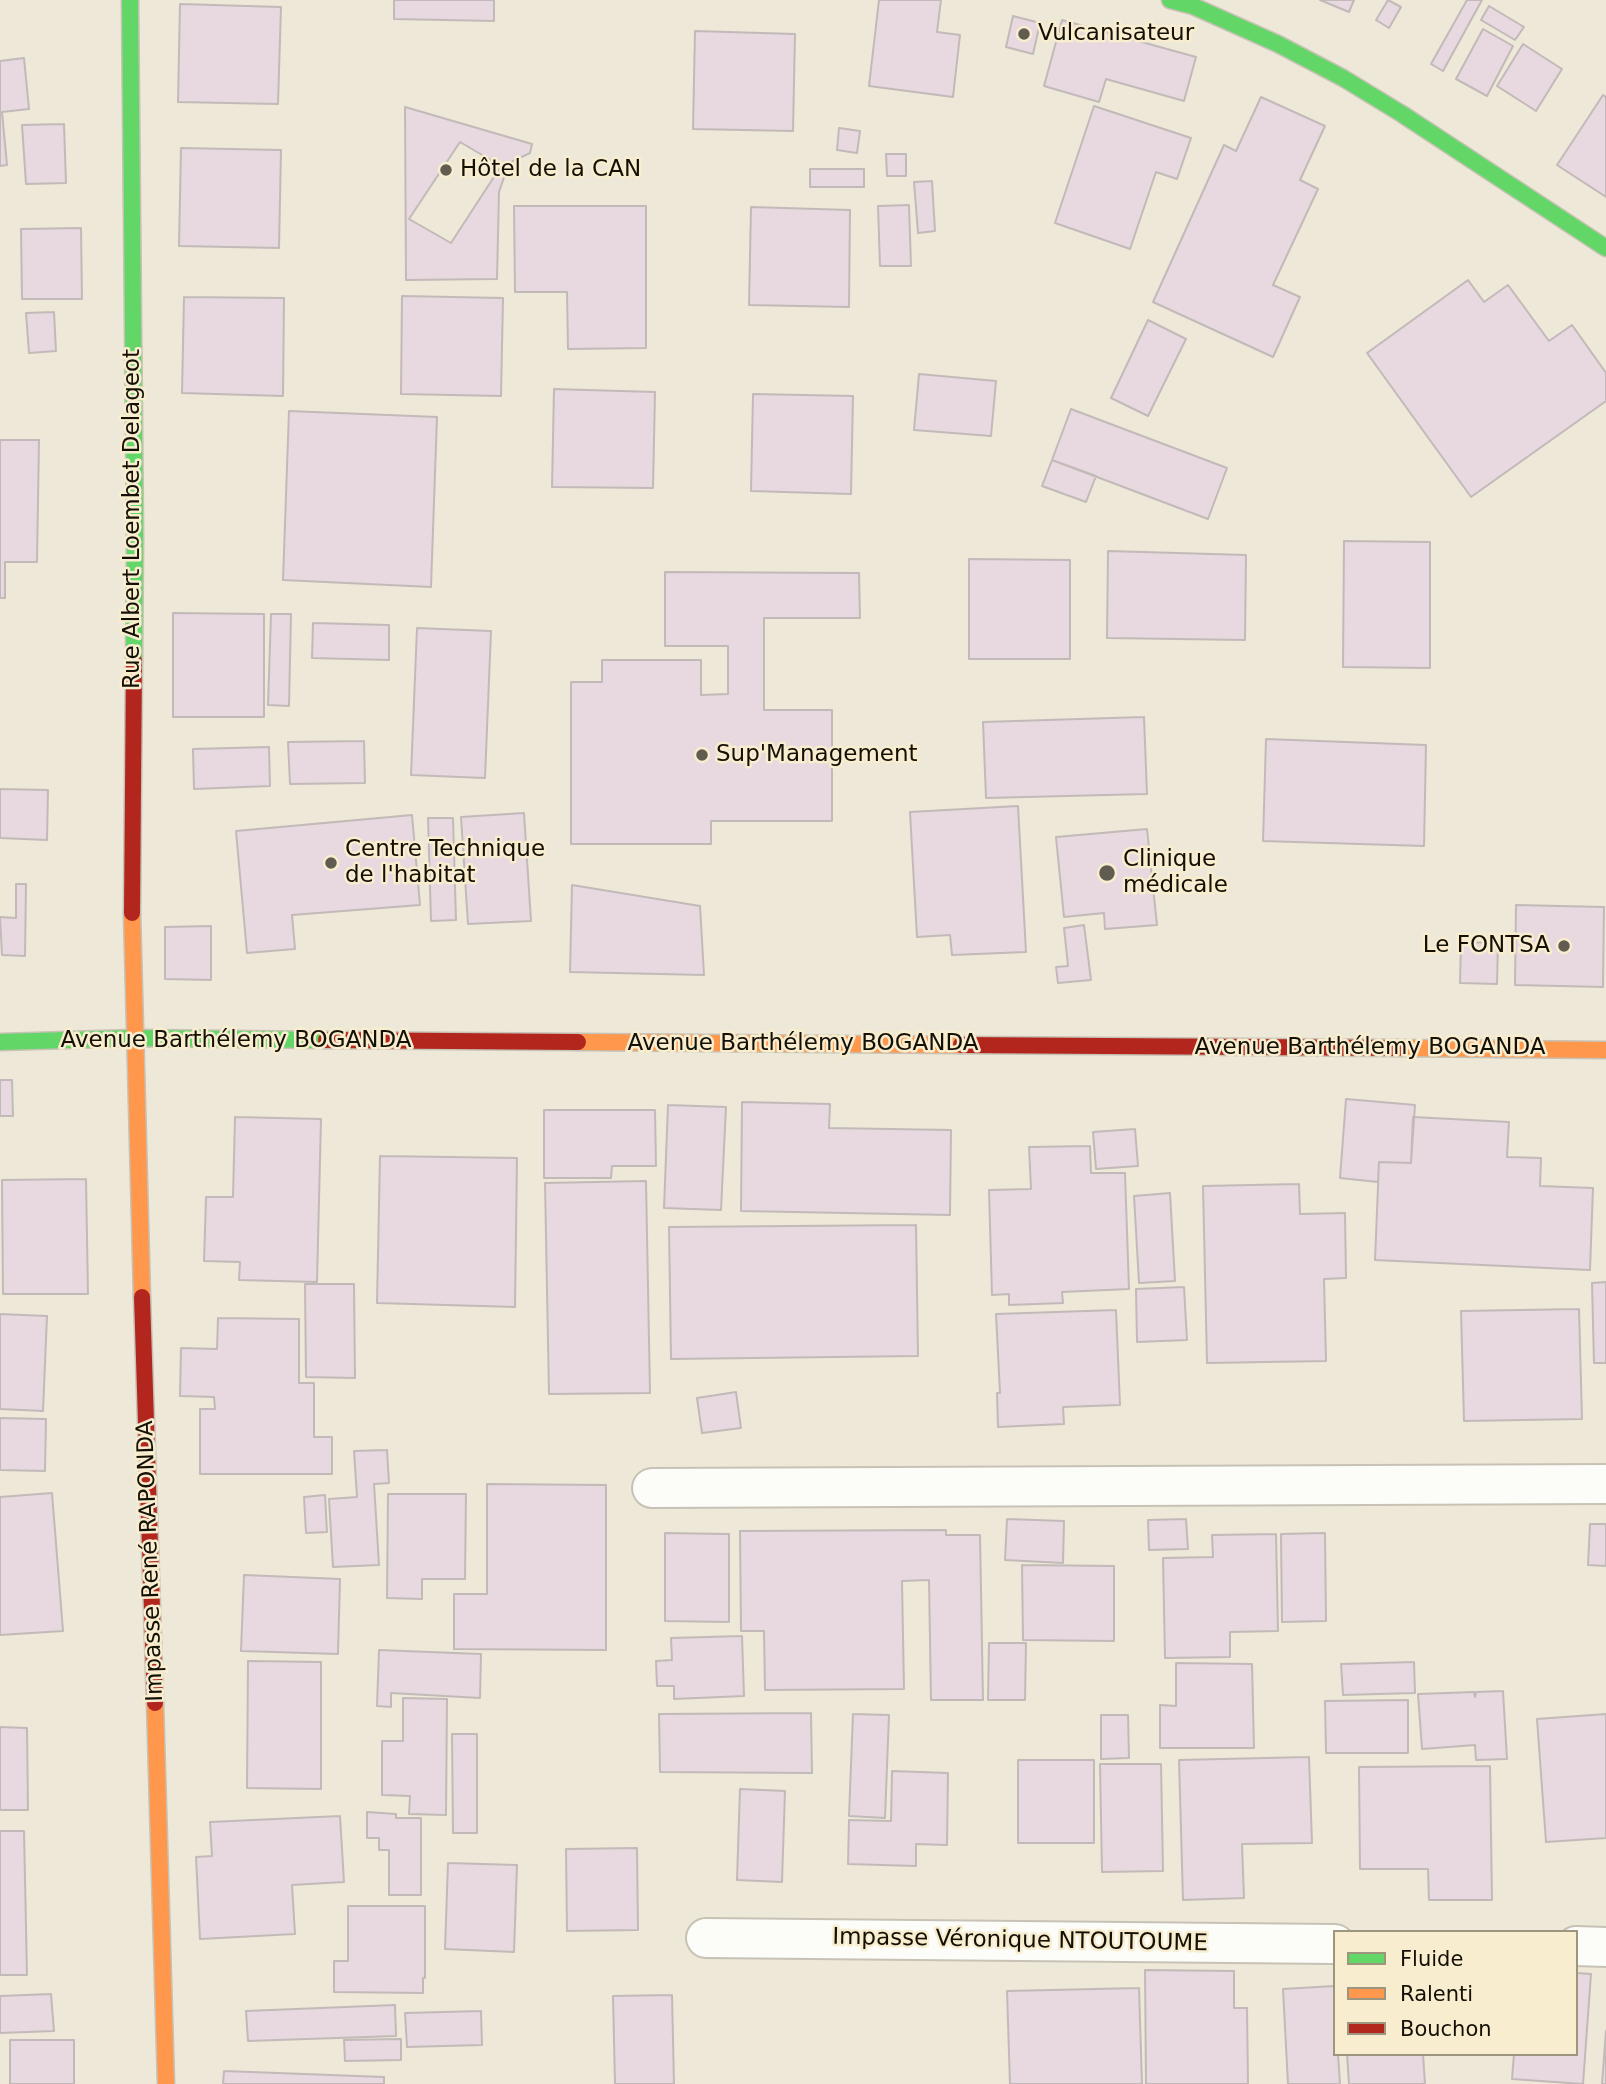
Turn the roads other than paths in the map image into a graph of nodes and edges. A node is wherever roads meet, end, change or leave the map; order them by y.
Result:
1 (130, 0) edge
2 (1170, 0) edge
3 (1606, 248) edge
4 (135, 1038) junction
5 (0, 1042) edge
6 (1606, 1050) edge
7 (1606, 1485) edge
8 (652, 1488) dead end
9 (706, 1938) dead end
10 (1333, 1944) edge
11 (1578, 1946) edge
12 (1606, 1947) edge
13 (166, 2084) edge

1 - 4 street, Rue Albert Loembet Delageot
2 - 3 street
4 - 5 street, Avenue Barthélemy BOGANDA
4 - 6 street, Avenue Barthélemy BOGANDA
4 - 13 street, Impasse René RAPONDA
7 - 8 street
9 - 10 street, Impasse Véronique NTOUTOUME
11 - 12 street

